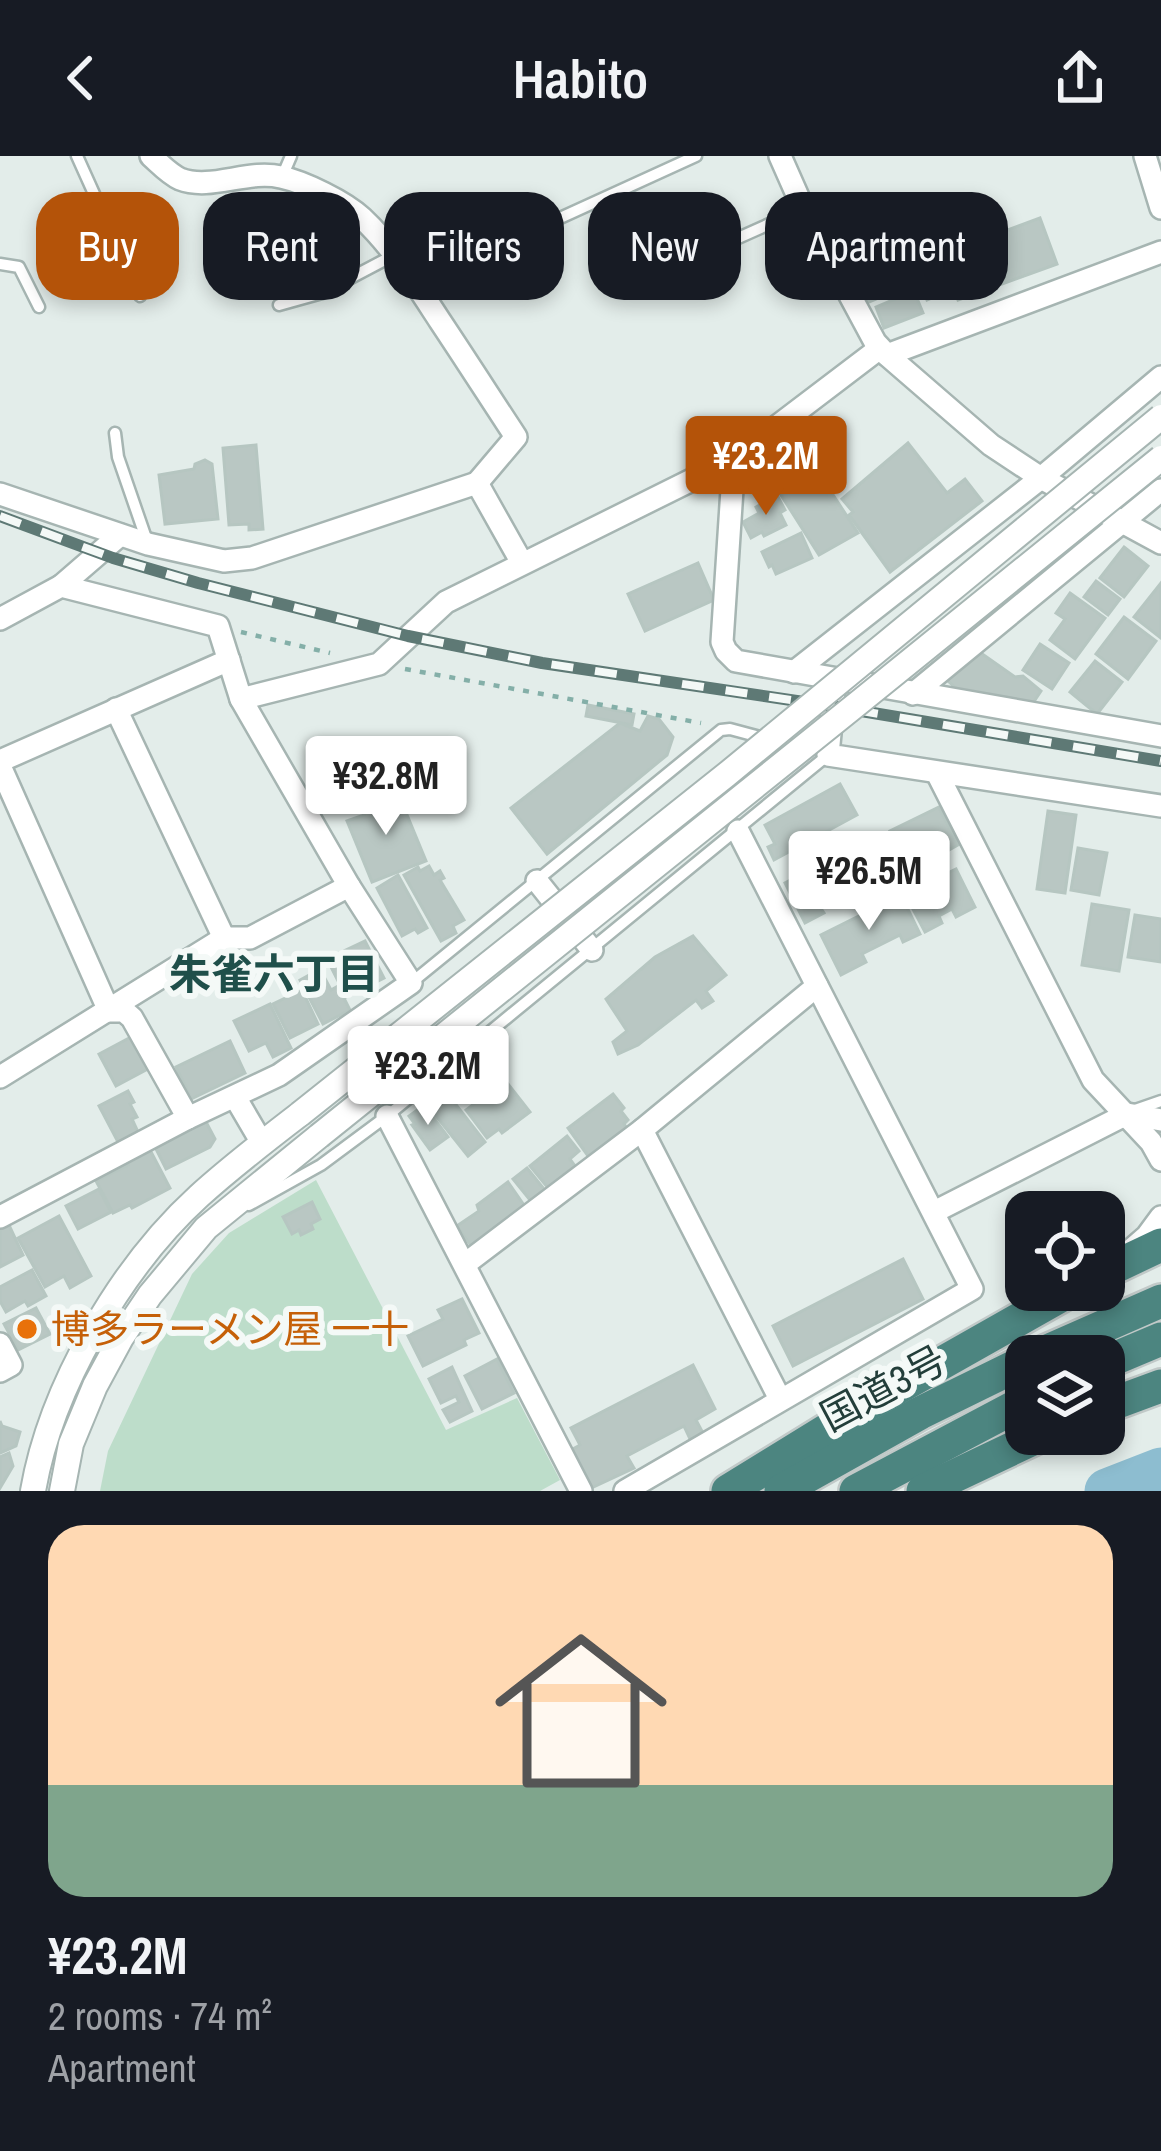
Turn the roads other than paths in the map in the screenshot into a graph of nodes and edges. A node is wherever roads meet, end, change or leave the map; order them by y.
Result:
1 (77, 156) edge
2 (152, 156) edge
3 (696, 156) edge
4 (780, 156) edge
5 (1145, 156) edge
6 (287, 166) edge
7 (93, 192) edge
8 (796, 192) edge
9 (1161, 208) edge
10 (564, 216) edge
11 (384, 243) edge
12 (1161, 251) edge
13 (384, 260) edge
14 (0, 264) edge
15 (426, 300) edge
16 (855, 300) edge
17 (279, 304) dead end
18 (39, 307) dead end
19 (884, 351) junction
20 (1161, 377) edge
21 (1161, 417) edge
22 (115, 433) dead end
23 (1161, 458) edge
24 (734, 459) junction
25 (1041, 478) junction
26 (477, 483) junction
27 (1161, 490) edge
28 (0, 494) edge
29 (1122, 522) junction
30 (120, 535) junction
31 (1161, 543) edge
32 (148, 544) junction
33 (522, 563) junction
34 (61, 586) junction
35 (0, 619) edge
36 (229, 660) junction
37 (794, 672) junction
38 (835, 679) junction
39 (913, 694) junction
40 (241, 699) junction
41 (116, 709) junction
42 (1161, 736) edge
43 (828, 754) junction
44 (0, 764) edge
45 (937, 773) junction
46 (1161, 806) edge
47 (738, 830) junction
48 (538, 881) junction
49 (349, 886) junction
50 (224, 938) junction
51 (592, 950) junction
52 (412, 983) junction
53 (817, 986) junction
54 (109, 1011) junction
55 (0, 1077) edge
56 (236, 1097) junction
57 (1161, 1102) edge
58 (1126, 1114) junction
59 (388, 1116) junction
60 (188, 1118) junction
61 (1161, 1120) edge
62 (642, 1130) junction
63 (262, 1143) junction
64 (1161, 1160) edge
65 (934, 1212) junction
66 (0, 1217) edge
67 (1161, 1217) edge
68 (206, 1228) junction
69 (1161, 1245) edge
70 (1125, 1255) edge
71 (1125, 1262) edge
72 (465, 1264) junction
73 (1161, 1301) edge
74 (1034, 1311) edge
75 (1084, 1335) edge
76 (1161, 1339) edge
77 (0, 1344) edge
78 (1125, 1355) edge
79 (0, 1371) edge
80 (1005, 1371) edge
81 (1161, 1386) edge
82 (780, 1399) junction
83 (1125, 1399) edge
84 (1005, 1412) edge
85 (1005, 1452) edge
86 (33, 1491) edge
87 (62, 1491) edge
88 (581, 1491) edge
89 (625, 1491) edge
90 (728, 1491) edge
91 (782, 1491) edge
92 (856, 1491) edge
93 (922, 1491) edge

1 - 7 lane
2 - 6 street
3 - 10 lane
4 - 8 street
5 - 9 street
6 - 11 street
12 - 19 street
13 - 17 lane
14 - 18 lane
15 - 26 street
16 - 19 street
19 - 24 street
19 - 25 street
20 - 25 street
21 - 63 street, bridge
22 - 32 lane
23 - 68 street, bridge
24 - 33 street
24 - 37 street
25 - 29 street
25 - 37 street
26 - 32 street
26 - 33 street
27 - 29 street
28 - 30 street
29 - 31 street
29 - 39 street
30 - 32 street
30 - 34 street
33 - 40 street
34 - 35 street
34 - 36 street
36 - 40 street
36 - 41 street
37 - 38 street
38 - 39 street
38 - 43 street
39 - 42 street
40 - 49 street
41 - 44 street
41 - 50 street
43 - 45 street
43 - 47 lane
43 - 48 lane
44 - 54 street
45 - 46 street
45 - 58 street
47 - 51 lane
47 - 53 street
48 - 51 street
48 - 52 lane
49 - 50 street
49 - 52 street
50 - 54 street
51 - 59 lane
52 - 56 street
53 - 62 street
53 - 65 street
54 - 55 street
54 - 60 street
56 - 60 street
56 - 63 street
57 - 58 lane
58 - 61 street
58 - 64 street
58 - 65 street
59 - 68 lane
59 - 72 street
60 - 66 street
62 - 72 street
62 - 82 street
63 - 86 street
65 - 82 street
67 - 70 street
68 - 87 street
69 - 71 highway
72 - 88 street
73 - 75 highway
74 - 90 highway
76 - 78 highway
77 - 79 street
80 - 91 highway, 国道3号
81 - 83 highway
82 - 89 street
84 - 92 highway, 国道3号
85 - 93 highway

